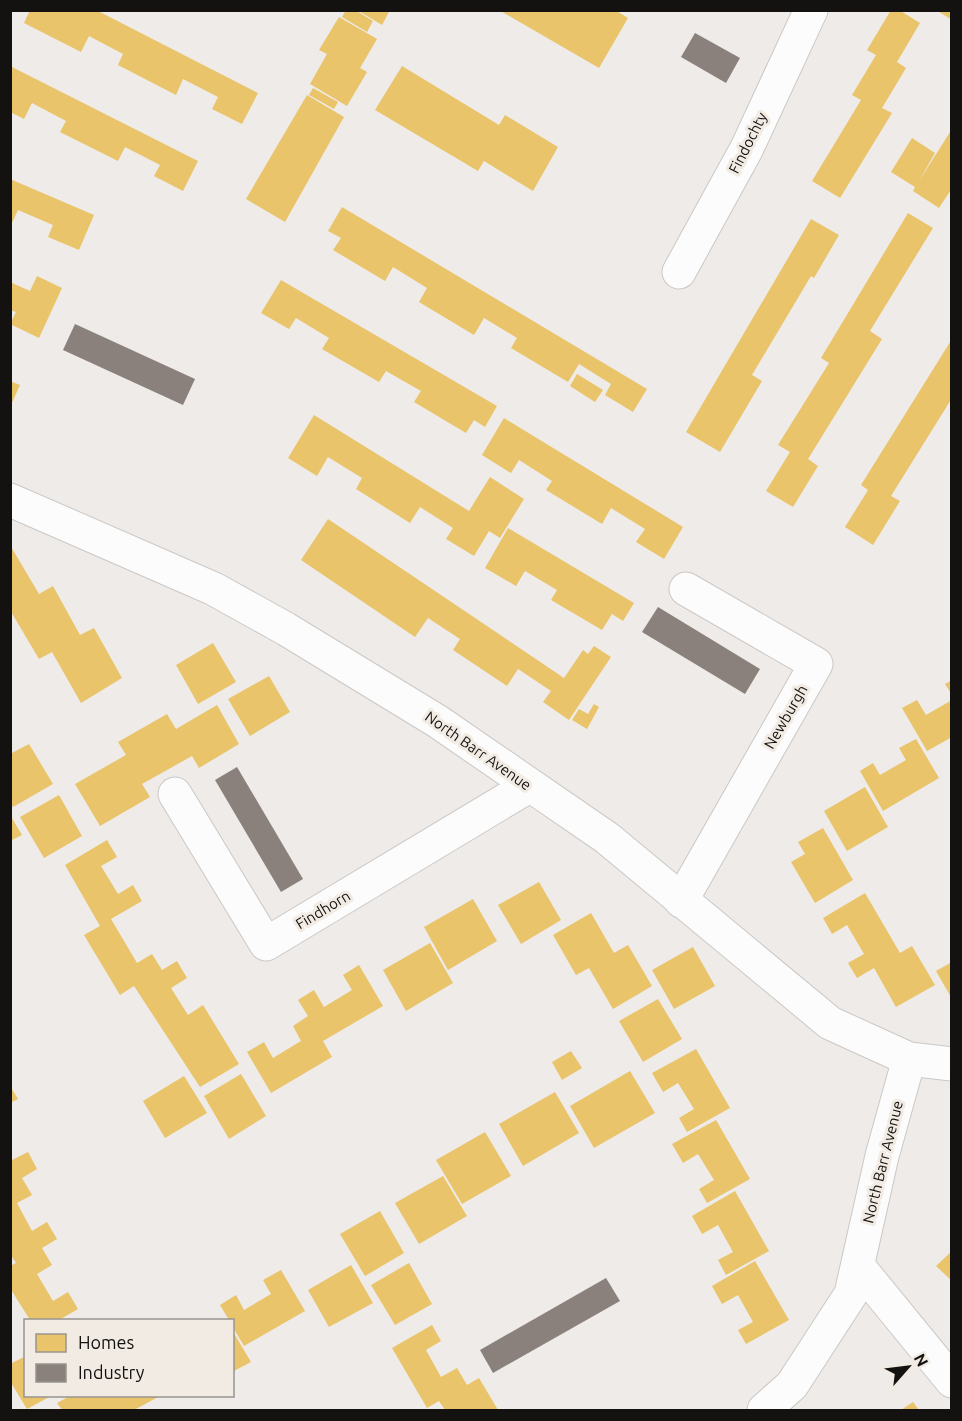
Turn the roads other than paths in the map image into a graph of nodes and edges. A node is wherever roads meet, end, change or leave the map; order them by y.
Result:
1 (811, 10) edge
2 (679, 272) dead end
3 (10, 500) edge
4 (686, 589) dead end
5 (529, 786) junction
6 (175, 794) dead end
7 (681, 901) junction
8 (909, 1059) junction
9 (951, 1065) edge
10 (858, 1266) junction
11 (951, 1381) edge
12 (764, 1410) edge

1 - 2 street, Findochty
3 - 5 street, North Barr Avenue
4 - 7 street, Newburgh
5 - 6 street, Findhorn
5 - 7 street, North Barr Avenue
7 - 8 street, North Barr Avenue
8 - 9 street, North Barr Avenue
8 - 10 street, North Barr Avenue
10 - 11 street
10 - 12 street, North Barr Avenue

